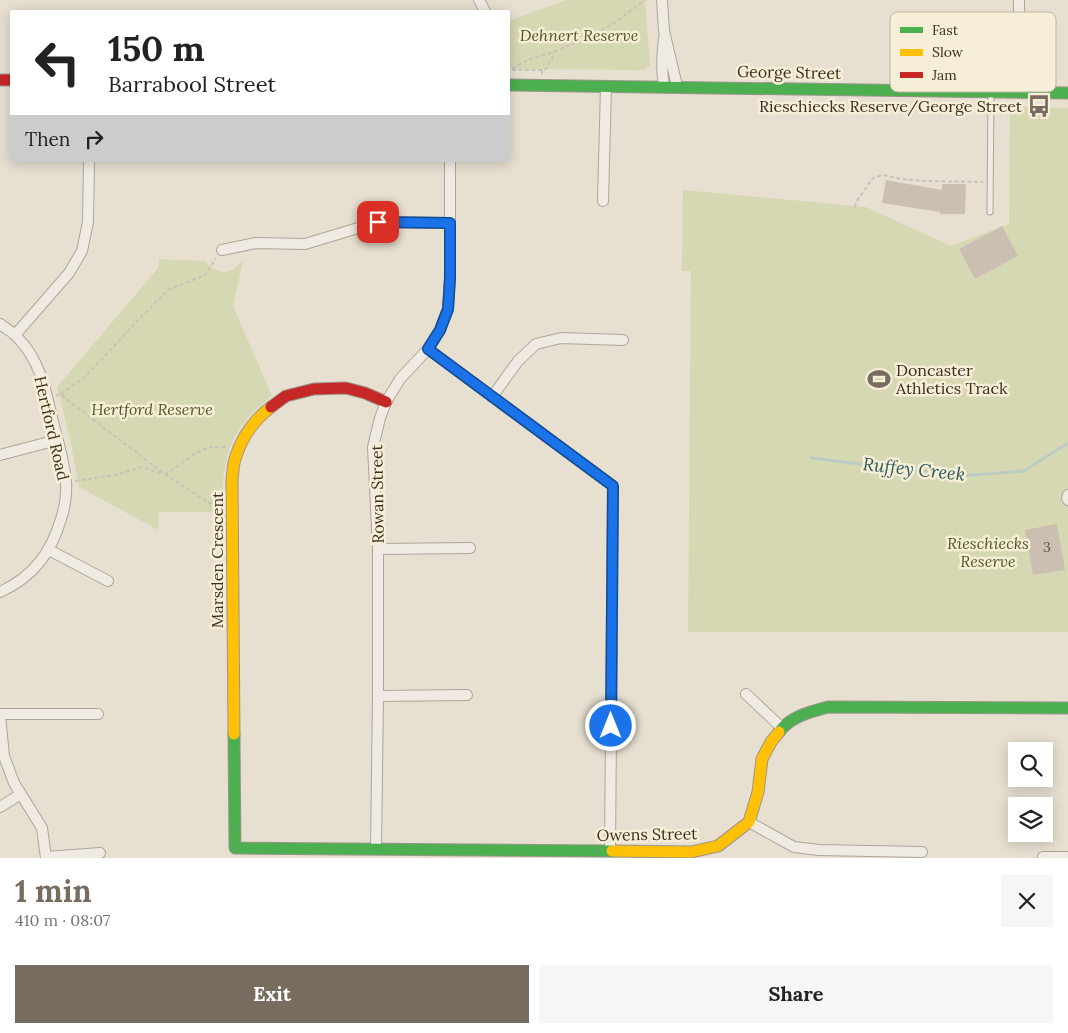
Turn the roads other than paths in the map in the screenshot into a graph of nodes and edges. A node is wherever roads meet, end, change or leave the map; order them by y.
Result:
1 (662, 0) edge
2 (664, 31) junction
3 (510, 85) edge
4 (606, 86) junction
5 (664, 86) junction
6 (677, 86) junction
7 (890, 90) edge
8 (991, 92) joint
9 (1018, 92) joint
10 (1068, 93) edge
11 (88, 162) edge
12 (450, 162) edge
13 (603, 201) dead end
14 (990, 212) dead end
15 (450, 223) junction
16 (222, 250) road end
17 (0, 324) edge
18 (15, 335) junction
19 (623, 340) dead end
20 (428, 349) junction
21 (492, 397) junction
22 (386, 402) junction
23 (57, 440) junction
24 (0, 455) edge
25 (1068, 494) edge
26 (1068, 500) edge
27 (378, 548) junction
28 (470, 548) dead end
29 (49, 550) junction
30 (108, 581) dead end
31 (0, 592) edge
32 (746, 694) dead end
33 (467, 695) dead end
34 (378, 696) junction
35 (1068, 708) edge
36 (98, 714) dead end
37 (0, 715) edge
38 (782, 728) junction
39 (21, 794) junction
40 (0, 808) edge
41 (749, 822) junction
42 (235, 848) joint
43 (376, 849) junction
44 (610, 852) junction
45 (922, 852) dead end
46 (100, 853) dead end
47 (292, 853) edge
48 (563, 854) edge
49 (1068, 856) edge
50 (46, 857) edge
51 (1043, 857) dead end

1 - 2 street
2 - 5 street
2 - 6 street
3 - 4 street, George Street
4 - 5 street, George Street
4 - 13 street
5 - 6 street, George Street
6 - 7 street, George Street
8 - 9 street, George Street
8 - 14 lane
9 - 10 street, George Street
11 - 18 street
12 - 15 street, Rowan Street
15 - 16 street
15 - 20 street, Rowan Street
17 - 18 street, Hertford Road
18 - 23 street, Hertford Road
19 - 21 street
20 - 21 street
20 - 22 street, Rowan Street
21 - 44 street
22 - 27 street, Rowan Street
22 - 42 street, Marsden Crescent
23 - 24 street
23 - 29 street, Hertford Road
25 - 26 street
27 - 28 street
27 - 34 street, Rowan Street
29 - 30 street
29 - 31 street, Hertford Road
32 - 38 street
33 - 34 street
34 - 43 street, Rowan Street
35 - 38 street
36 - 37 street
37 - 39 street
38 - 41 street
39 - 40 street
39 - 50 street
41 - 44 street, Owens Street
41 - 45 street
42 - 47 street, Owens Street
43 - 47 street, Owens Street
43 - 48 street, Owens Street
44 - 48 street, Owens Street
46 - 50 street
49 - 51 street

